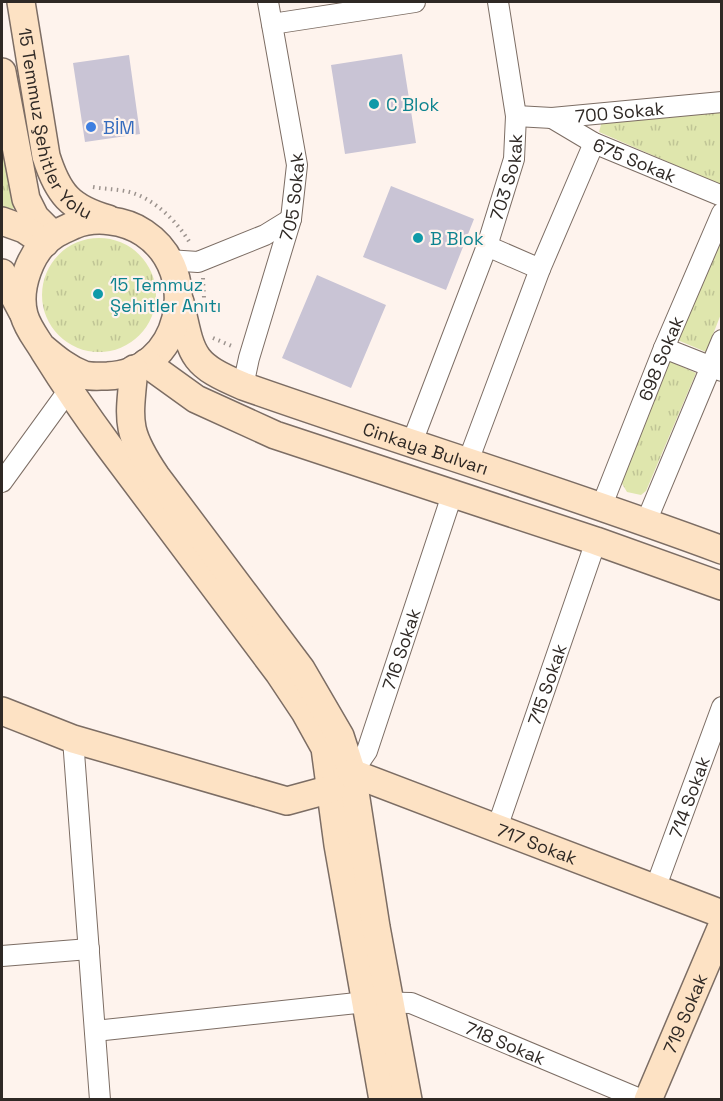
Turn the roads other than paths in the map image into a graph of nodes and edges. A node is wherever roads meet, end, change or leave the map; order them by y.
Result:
1 (21, 2) edge
2 (268, 2) edge
3 (415, 2) edge
4 (498, 2) edge
5 (272, 24) junction
6 (2, 72) edge
7 (722, 102) edge
8 (516, 116) junction
9 (552, 118) junction
10 (594, 143) junction
11 (722, 196) edge
12 (722, 213) edge
13 (291, 219) junction
14 (2, 221) edge
15 (115, 221) junction
16 (49, 239) junction
17 (487, 246) junction
18 (168, 260) junction
19 (540, 269) junction
20 (2, 273) edge
21 (179, 298) junction
22 (24, 314) junction
23 (722, 340) edge
24 (43, 348) junction
25 (664, 348) junction
26 (140, 366) junction
27 (716, 369) edge
28 (243, 386) junction
29 (68, 391) junction
30 (411, 445) junction
31 (467, 464) junction
32 (2, 482) edge
33 (452, 495) junction
34 (603, 505) junction
35 (646, 522) junction
36 (596, 541) junction
37 (722, 550) edge
38 (722, 586) edge
39 (722, 707) edge
40 (2, 711) edge
41 (73, 739) junction
42 (352, 773) junction
43 (331, 789) junction
44 (497, 828) junction
45 (655, 889) junction
46 (722, 914) edge
47 (722, 926) edge
48 (89, 949) junction
49 (2, 956) edge
50 (378, 1001) junction
51 (95, 1030) junction
52 (100, 1100) edge
53 (384, 1100) edge
54 (408, 1100) edge
55 (642, 1100) edge
56 (648, 1100) edge

1 - 15 main road, 15 Temmuz Şehitler Yolu
2 - 5 street, 705 Sokak
3 - 5 street
4 - 8 street, 703 Sokak
5 - 13 street, 705 Sokak
6 - 16 main road
7 - 9 street, 700 Sokak
8 - 9 street, 700 Sokak
8 - 17 street, 703 Sokak
9 - 10 street, 675 Sokak
10 - 11 street, 675 Sokak
10 - 19 street
12 - 25 street, 698 Sokak
13 - 18 street
13 - 28 street, 705 Sokak
14 - 16 main road
15 - 16 main road
15 - 18 main road
16 - 22 main road
17 - 19 street
17 - 30 street, 703 Sokak
18 - 21 main road
19 - 31 street
20 - 22 main road
21 - 26 main road
21 - 28 main road, Cinkaya Bulvarı
22 - 24 main road
23 - 27 street
24 - 26 main road
24 - 29 main road
25 - 27 street
25 - 34 street, 698 Sokak
26 - 33 main road, Cinkaya Bulvarı
26 - 42 main road
27 - 35 street
28 - 30 main road, Cinkaya Bulvarı
29 - 32 street
29 - 43 main road
30 - 31 main road, Cinkaya Bulvarı
31 - 34 main road, Cinkaya Bulvarı
33 - 36 main road, Cinkaya Bulvarı
33 - 42 street, 716 Sokak
34 - 35 main road, Cinkaya Bulvarı
35 - 37 main road, Cinkaya Bulvarı
36 - 38 main road, Cinkaya Bulvarı
36 - 44 street, 715 Sokak
39 - 45 street, 714 Sokak
40 - 41 main road
41 - 43 main road
41 - 48 street
42 - 43 street, 716 Sokak
42 - 44 main road, 717 Sokak
42 - 50 main road
43 - 50 main road
44 - 45 main road, 717 Sokak
45 - 46 main road, 717 Sokak
47 - 56 main road, 719 Sokak
48 - 49 street
48 - 51 street
50 - 51 street, 718 Sokak
50 - 53 main road
50 - 54 main road
50 - 55 street, 718 Sokak
51 - 52 street

